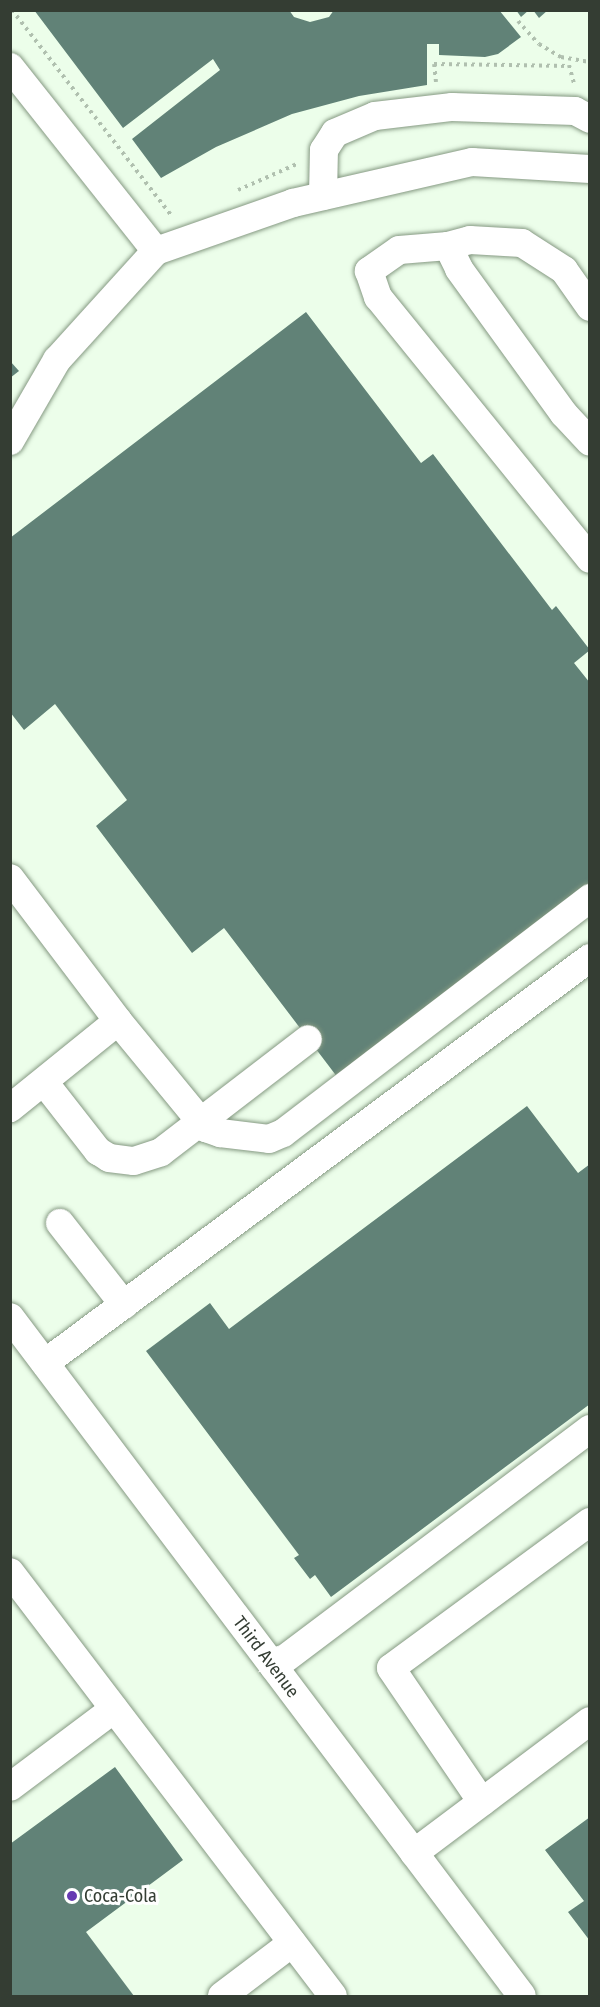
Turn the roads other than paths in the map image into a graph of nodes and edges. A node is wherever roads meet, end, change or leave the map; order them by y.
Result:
1 (10, 68) edge
2 (590, 120) edge
3 (590, 170) edge
4 (323, 196) junction
5 (448, 246) junction
6 (156, 251) junction
7 (590, 307) edge
8 (10, 441) edge
9 (590, 442) edge
10 (590, 560) edge
11 (10, 878) edge
12 (590, 898) edge
13 (587, 964) edge
14 (118, 1021) junction
15 (308, 1039) dead end
16 (44, 1082) junction
17 (10, 1108) edge
18 (200, 1123) junction
19 (60, 1223) dead end
20 (124, 1305) junction
21 (10, 1317) edge
22 (45, 1363) junction
23 (590, 1429) edge
24 (590, 1522) edge
25 (10, 1572) edge
26 (274, 1667) junction
27 (114, 1709) junction
28 (590, 1721) edge
29 (10, 1787) edge
30 (482, 1802) junction
31 (414, 1853) junction
32 (292, 1942) junction
33 (222, 1996) edge
34 (333, 1996) edge
35 (522, 1996) edge

1 - 6 street
2 - 4 street
3 - 4 street
4 - 6 street
5 - 7 street
5 - 9 street
5 - 10 street
6 - 8 street
11 - 14 street
12 - 18 street
13 - 20 street
14 - 16 street
14 - 18 street
15 - 18 street
16 - 17 street
16 - 18 street
19 - 20 street
20 - 22 street
21 - 22 street, Third Avenue
22 - 26 street, Third Avenue
23 - 26 street
24 - 30 street
25 - 27 street
26 - 31 street, Third Avenue
27 - 29 street
27 - 32 street
28 - 30 street
30 - 31 street
31 - 35 street, Third Avenue
32 - 33 street
32 - 34 street

